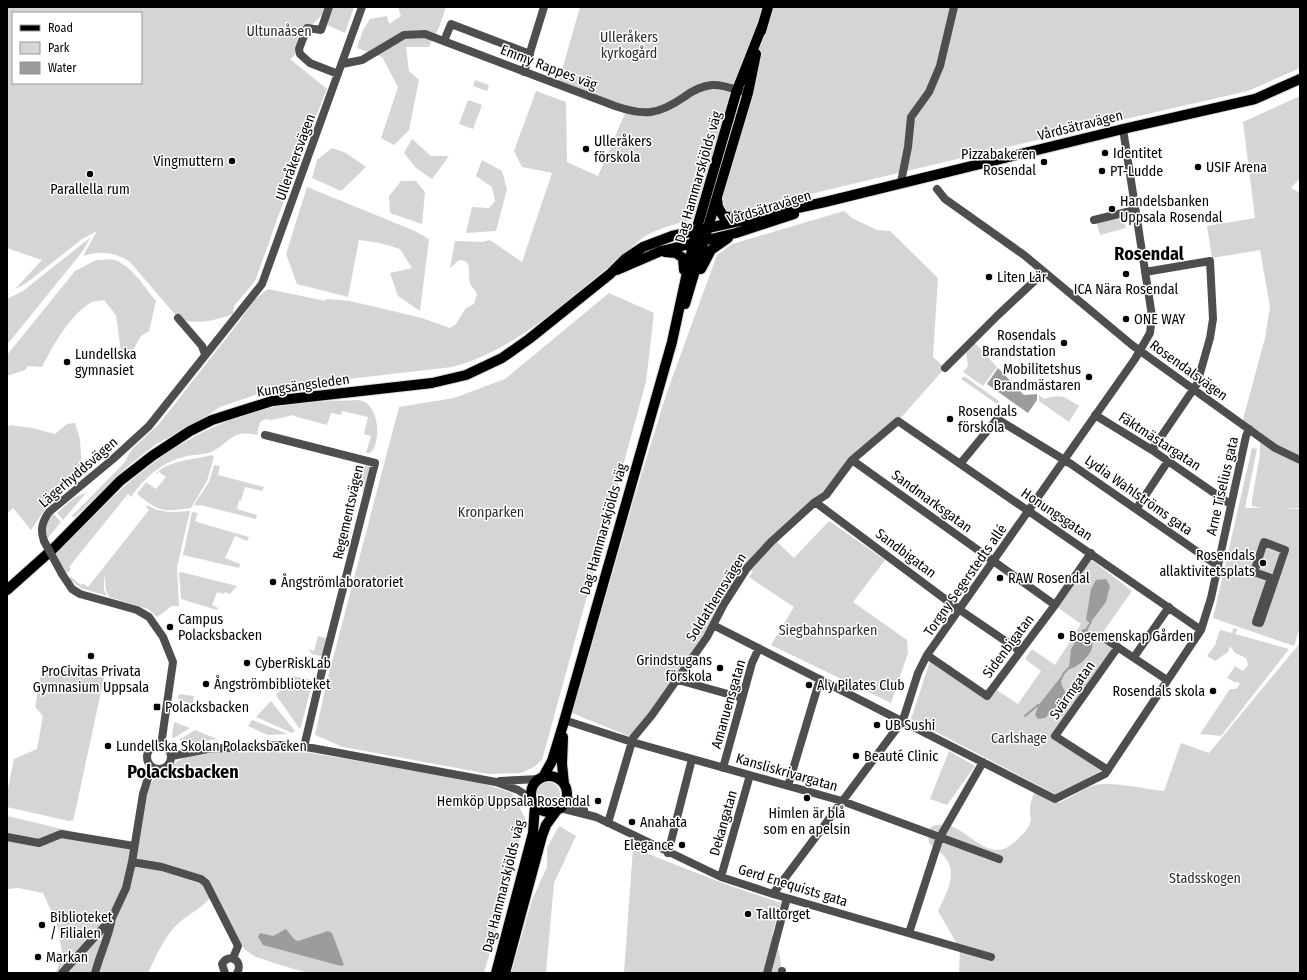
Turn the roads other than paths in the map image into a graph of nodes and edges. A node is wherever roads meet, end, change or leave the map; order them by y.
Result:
1 (328, 7) edge
2 (362, 7) edge
3 (544, 7) edge
4 (768, 7) edge
5 (954, 7) edge
6 (763, 24) junction
7 (444, 41) junction
8 (530, 54) junction
9 (342, 64) junction
10 (524, 72) junction
11 (338, 74) junction
12 (1300, 79) edge
13 (737, 90) junction
14 (748, 93) junction
15 (1123, 129) junction
16 (901, 182) junction
17 (937, 189) dead end
18 (864, 191) junction
19 (717, 196) junction
20 (703, 206) junction
21 (1135, 210) junction
22 (756, 217) junction
23 (1094, 220) dead end
24 (708, 229) junction
25 (696, 231) junction
26 (736, 233) junction
27 (672, 236) junction
28 (704, 240) junction
29 (694, 242) junction
30 (661, 251) junction
31 (1044, 272) junction
32 (1145, 272) junction
33 (610, 274) junction
34 (687, 289) junction
35 (241, 309) joint
36 (178, 318) dead end
37 (1141, 351) junction
38 (205, 354) junction
39 (945, 368) dead end
40 (1193, 389) junction
41 (1095, 415) junction
42 (898, 421) joint
43 (1250, 429) junction
44 (265, 435) dead end
45 (1152, 450) junction
46 (1064, 459) junction
47 (852, 460) junction
48 (1300, 460) edge
49 (1168, 461) junction
50 (960, 464) junction
51 (816, 502) junction
52 (1230, 504) junction
53 (1137, 508) junction
54 (1028, 511) junction
55 (1091, 553) junction
56 (993, 562) junction
57 (1218, 566) junction
58 (7, 590) edge
59 (1055, 604) junction
60 (1168, 607) junction
61 (960, 610) junction
62 (1260, 623) joint
63 (713, 625) junction
64 (1201, 630) junction
65 (1107, 640) dead end
66 (1118, 647) junction
67 (759, 648) junction
68 (1020, 651) junction
69 (928, 655) junction
70 (1134, 657) junction
71 (820, 679) junction
72 (678, 680) junction
73 (1167, 680) junction
74 (742, 698) junction
75 (903, 720) junction
76 (564, 722) junction
77 (632, 742) junction
78 (161, 745) junction
79 (304, 747) junction
80 (172, 756) junction
81 (692, 759) junction
82 (983, 762) junction
83 (724, 768) junction
84 (154, 769) junction
85 (1108, 770) junction
86 (750, 775) junction
87 (541, 778) junction
88 (496, 782) junction
89 (788, 786) junction
90 (566, 789) junction
91 (842, 801) junction
92 (533, 802) junction
93 (559, 809) junction
94 (596, 817) junction
95 (608, 822) junction
96 (7, 837) edge
97 (940, 837) junction
98 (134, 846) junction
99 (668, 853) junction
100 (999, 859) dead end
101 (132, 862) junction
102 (721, 877) junction
103 (773, 894) junction
104 (787, 898) junction
105 (112, 918) junction
106 (909, 933) junction
107 (991, 957) dead end
108 (233, 958) junction
109 (62, 973) edge
110 (95, 973) edge
111 (225, 973) edge
112 (237, 973) edge
113 (496, 973) edge
114 (505, 973) edge
115 (767, 973) edge

1 - 11 street
2 - 9 street, Ulleråkersvägen
3 - 8 street
4 - 6 main road, Dag Hammarskjölds väg
5 - 16 street
6 - 13 main road, Dag Hammarskjölds väg
6 - 14 main road, Dag Hammarskjölds väg
7 - 8 street
7 - 9 street, Emmy Rappes väg
7 - 10 street, Emmy Rappes väg
8 - 10 street
9 - 11 street, Ulleråkersvägen
10 - 13 street, Emmy Rappes väg
11 - 35 street, Ulleråkersvägen
12 - 15 main road, Vårdsätravägen
13 - 14 street, Emmy Rappes väg
13 - 20 main road, Dag Hammarskjölds väg
14 - 19 main road, Dag Hammarskjölds väg
15 - 16 main road, Vårdsätravägen
15 - 21 street, Torgny Segerstedts allé
16 - 18 main road, Vårdsätravägen
17 - 31 street, Rosendalsvägen
18 - 22 main road, Vårdsätravägen
18 - 26 main road, Vårdsätravägen
19 - 22 main road
19 - 24 main road, Dag Hammarskjölds väg
20 - 25 main road, Dag Hammarskjölds väg
20 - 27 main road
21 - 23 street
21 - 32 street, Torgny Segerstedts allé
22 - 24 main road, Vårdsätravägen
24 - 25 main road, Kungsängsleden
24 - 28 main road, Dag Hammarskjölds väg
25 - 27 main road, Kungsängsleden
25 - 29 main road, Dag Hammarskjölds väg
26 - 28 main road, Vårdsätravägen
26 - 34 main road
27 - 33 main road, Kungsängsleden
28 - 29 main road, Kungsängsleden
28 - 34 main road, Dag Hammarskjölds väg
29 - 30 main road, Kungsängsleden
29 - 34 main road, Dag Hammarskjölds väg
30 - 33 main road, Kungsängsleden
30 - 34 main road
31 - 37 street, Rosendalsvägen
31 - 39 street
32 - 37 street, Torgny Segerstedts allé
32 - 40 street
33 - 58 main road, Kungsängsleden
34 - 76 main road, Dag Hammarskjölds väg
35 - 38 street, Lägerhyddsvägen
36 - 38 street
37 - 40 street, Rosendalsvägen
37 - 41 street, Torgny Segerstedts allé
38 - 78 street, Lägerhyddsvägen, bridge
40 - 43 street, Rosendalsvägen
40 - 45 street
41 - 45 street, Fäktmästargatan
41 - 46 street, Torgny Segerstedts allé
42 - 47 street, Soldathemsvägen
42 - 50 street, Honungsgatan
43 - 48 street, Rosendalsvägen
43 - 52 street, Arne Tiselius gata
44 - 79 street, Regementsvägen
45 - 49 street, Fäktmästargatan
46 - 50 street, Lydia Wahlströms gata
46 - 53 street, Lydia Wahlströms gata
46 - 54 street, Torgny Segerstedts allé
47 - 51 street, Soldathemsvägen
47 - 56 street, Sandmarksgatan
49 - 52 street, Fäktmästargatan
49 - 53 street
50 - 54 street, Honungsgatan
51 - 61 street, Sandbigatan
51 - 63 street, Soldathemsvägen
52 - 57 street, Arne Tiselius gata
53 - 57 street, Lydia Wahlströms gata
54 - 55 street, Honungsgatan
54 - 56 street, Torgny Segerstedts allé
55 - 59 street, Sidenbigatan
55 - 60 street, Honungsgatan
56 - 59 street, Sandmarksgatan
56 - 61 street, Torgny Segerstedts allé
57 - 64 street, Arne Tiselius gata
59 - 68 street, Sidenbigatan
60 - 64 street, Honungsgatan
60 - 70 street
61 - 68 street, Sandbigatan
61 - 69 street, Torgny Segerstedts allé
62 - 62 street
63 - 67 street
63 - 72 street, Soldathemsvägen
64 - 73 street, Arne Tiselius gata
65 - 66 street
66 - 70 street
66 - 85 street, Svärmgatan
67 - 71 street
67 - 74 street, Amanuensgatan
68 - 69 street, Sidenbigatan
69 - 75 street, Torgny Segerstedts allé
70 - 73 street
71 - 75 street
71 - 89 street
72 - 74 street
72 - 77 street, Soldathemsvägen
73 - 85 street, Arne Tiselius gata
74 - 83 street, Amanuensgatan
75 - 82 street
75 - 91 street, Torgny Segerstedts allé
76 - 77 street, Kansliskrivargatan
76 - 87 main road, Dag Hammarskjölds väg
76 - 90 main road, Dag Hammarskjölds väg
77 - 81 street, Kansliskrivargatan
77 - 95 street, Soldathemsvägen
78 - 80 street
78 - 84 street
79 - 80 street
79 - 88 street
80 - 84 street
81 - 83 street, Kansliskrivargatan
81 - 99 street
82 - 85 street, Arne Tiselius gata
82 - 97 street
83 - 86 street, Kansliskrivargatan
84 - 98 street
86 - 89 street, Kansliskrivargatan
86 - 102 street, Dekangatan
87 - 88 street
87 - 90 main road
87 - 92 main road
88 - 92 street
89 - 91 street, Kansliskrivargatan
90 - 93 main road
90 - 94 street, Gerd Enequists gata
91 - 97 street, Kansliskrivargatan
91 - 103 street, Torgny Segerstedts allé
92 - 93 main road
92 - 113 main road, Dag Hammarskjölds väg
93 - 94 street, Gerd Enequists gata
93 - 114 main road, Dag Hammarskjölds väg
94 - 95 street, Gerd Enequists gata
95 - 99 street, Gerd Enequists gata
96 - 98 street
97 - 100 street, Kansliskrivargatan
97 - 106 street
98 - 101 street
99 - 102 street, Gerd Enequists gata
101 - 105 street
101 - 108 street
102 - 103 street, Gerd Enequists gata
103 - 104 street, Gerd Enequists gata
104 - 106 street, Gerd Enequists gata
104 - 115 street
105 - 109 street
105 - 110 street
106 - 107 street, Gerd Enequists gata
108 - 111 street
108 - 112 street

